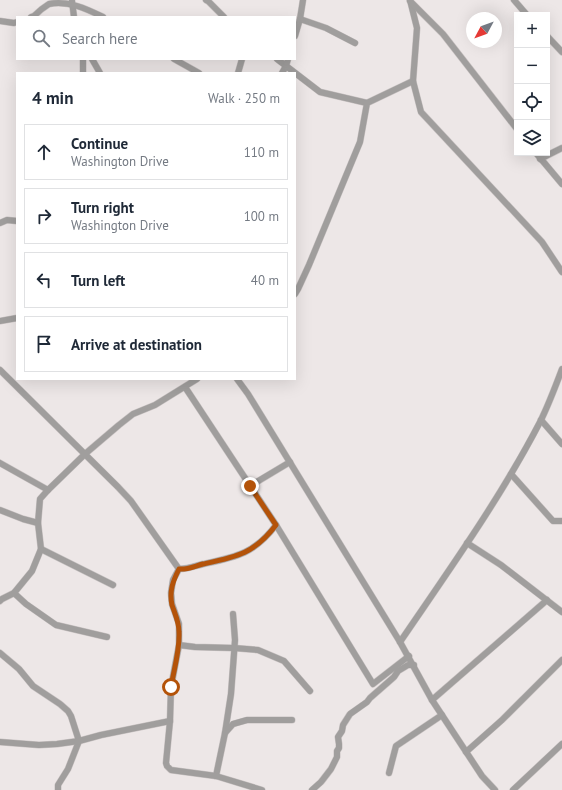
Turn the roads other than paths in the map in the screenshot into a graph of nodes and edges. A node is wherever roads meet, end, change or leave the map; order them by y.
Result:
1 (206, 0) edge
2 (303, 0) edge
3 (514, 0) edge
4 (71, 1) edge
5 (410, 1) edge
6 (47, 2) edge
7 (524, 12) edge
8 (34, 16) edge
9 (74, 16) edge
10 (101, 16) edge
11 (223, 16) edge
12 (300, 19) junction
13 (0, 21) edge
14 (16, 22) edge
15 (296, 33) edge
16 (550, 39) edge
17 (355, 43) dead end
18 (562, 52) edge
19 (83, 60) edge
20 (93, 60) edge
21 (176, 60) edge
22 (242, 60) edge
23 (287, 62) edge
24 (83, 72) edge
25 (99, 72) edge
26 (197, 72) edge
27 (238, 72) edge
28 (282, 72) edge
29 (413, 81) junction
30 (367, 104) junction
31 (514, 125) edge
32 (562, 148) edge
33 (538, 156) edge
34 (540, 159) junction
35 (562, 184) edge
36 (16, 220) edge
37 (0, 222) edge
38 (562, 272) edge
39 (296, 292) edge
40 (16, 318) edge
41 (0, 321) edge
42 (0, 370) edge
43 (562, 370) edge
44 (195, 380) edge
45 (238, 380) edge
46 (185, 386) junction
47 (541, 420) junction
48 (562, 444) edge
49 (85, 454) junction
50 (290, 462) junction
51 (0, 463) edge
52 (511, 474) junction
53 (250, 486) junction
54 (48, 490) junction
55 (0, 510) edge
56 (562, 521) edge
57 (38, 523) junction
58 (276, 525) junction
59 (467, 543) junction
60 (41, 549) junction
61 (179, 569) junction
62 (113, 585) dead end
63 (14, 593) junction
64 (1, 599) edge
65 (547, 600) junction
66 (562, 612) edge
67 (233, 614) dead end
68 (106, 637) dead end
69 (400, 642) junction
70 (179, 645) junction
71 (234, 648) junction
72 (0, 653) edge
73 (409, 656) junction
74 (562, 660) edge
75 (414, 666) junction
76 (404, 667) junction
77 (372, 684) junction
78 (380, 688) junction
79 (310, 691) dead end
80 (374, 693) junction
81 (432, 700) junction
82 (442, 715) junction
83 (292, 720) dead end
84 (170, 722) junction
85 (225, 733) junction
86 (78, 741) junction
87 (0, 742) edge
88 (562, 744) edge
89 (466, 752) junction
90 (389, 773) dead end
91 (216, 776) junction
92 (58, 790) edge
93 (262, 790) edge
94 (312, 790) edge
95 (495, 790) edge
96 (513, 790) edge

1 - 11 street
2 - 12 street
3 - 7 street
4 - 6 street
4 - 9 street
4 - 10 street
5 - 29 street
5 - 31 street
6 - 8 street
12 - 15 street
12 - 17 street
13 - 14 street
16 - 18 street
19 - 24 street
20 - 25 street
21 - 26 street
22 - 27 street
23 - 28 street
23 - 30 street
29 - 30 street
29 - 38 street
30 - 39 street
32 - 34 street
33 - 34 street
34 - 35 street
36 - 37 street
40 - 41 street
42 - 49 street
43 - 47 street
44 - 46 street
45 - 50 street
46 - 49 street
46 - 53 street
47 - 48 street
47 - 52 street
49 - 54 street
49 - 61 street
50 - 53 street
50 - 69 street
51 - 54 street
52 - 56 street
52 - 59 street
53 - 58 street
54 - 57 street
55 - 57 street
57 - 60 street
58 - 61 street
58 - 77 street
59 - 65 street
59 - 69 street
60 - 62 street
60 - 63 street
61 - 70 street
63 - 64 street
63 - 68 street
65 - 66 street
65 - 81 street
67 - 71 street
69 - 73 street
70 - 71 street
70 - 84 street
71 - 79 street
71 - 85 street
72 - 86 street
73 - 75 street
73 - 76 street
73 - 77 street
74 - 89 street
75 - 76 street
75 - 81 street
76 - 78 street
77 - 78 street
77 - 80 street
78 - 80 street
80 - 94 street
81 - 82 street
82 - 89 street
82 - 90 street
83 - 85 street
84 - 86 street
84 - 91 street
85 - 91 street
86 - 87 street
86 - 92 street
88 - 96 street
89 - 95 street
91 - 93 street

